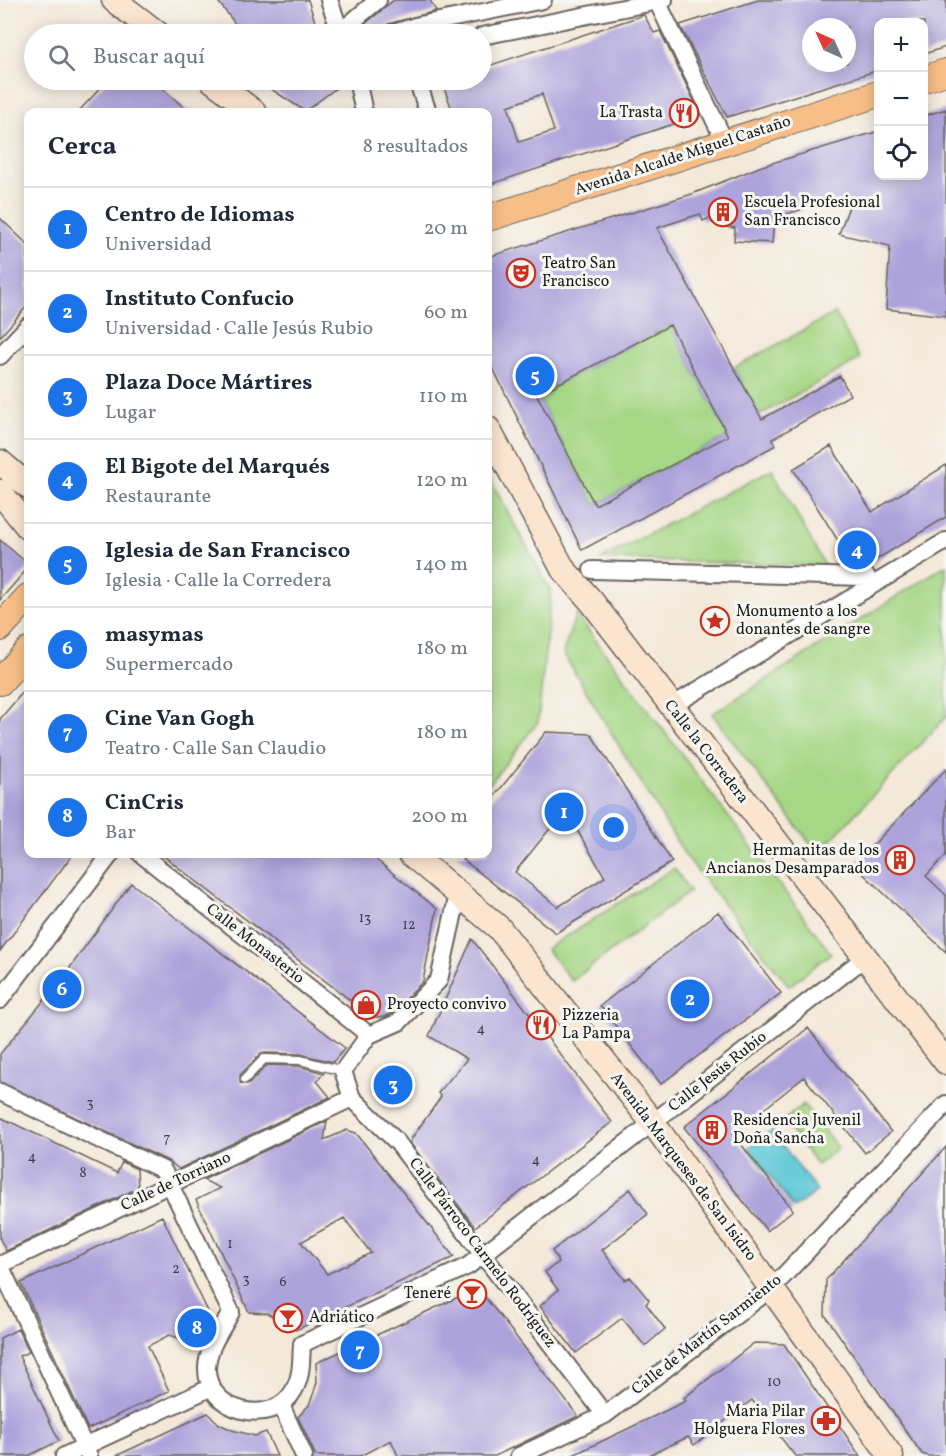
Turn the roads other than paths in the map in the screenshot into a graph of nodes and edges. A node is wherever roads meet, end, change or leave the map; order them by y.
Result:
1 (114, 0) edge
2 (329, 0) edge
3 (378, 0) edge
4 (543, 0) edge
5 (661, 1) edge
6 (145, 24) edge
7 (337, 24) edge
8 (350, 24) edge
9 (425, 24) edge
10 (492, 34) edge
11 (946, 72) edge
12 (928, 78) edge
13 (225, 90) edge
14 (359, 90) edge
15 (420, 90) edge
16 (874, 96) edge
17 (249, 108) edge
18 (363, 108) edge
19 (427, 108) edge
20 (725, 142) junction
21 (492, 217) edge
22 (24, 330) edge
23 (0, 356) edge
24 (492, 436) edge
25 (0, 462) edge
26 (24, 483) edge
27 (0, 492) edge
28 (24, 522) edge
29 (946, 541) edge
30 (592, 570) dead end
31 (867, 577) dead end
32 (24, 601) edge
33 (0, 628) edge
34 (24, 655) edge
35 (0, 682) edge
36 (670, 707) junction
37 (108, 858) edge
38 (146, 858) edge
39 (416, 858) edge
40 (458, 894) junction
41 (867, 956) junction
42 (0, 1000) edge
43 (369, 1035) junction
44 (946, 1062) edge
45 (343, 1071) junction
46 (245, 1079) dead end
47 (0, 1092) edge
48 (352, 1098) junction
49 (946, 1104) edge
50 (653, 1123) junction
51 (171, 1184) junction
52 (483, 1255) junction
53 (0, 1265) edge
54 (773, 1287) junction
55 (212, 1387) junction
56 (281, 1405) junction
57 (605, 1415) junction
58 (86, 1451) edge
59 (526, 1454) edge
60 (64, 1456) edge
61 (304, 1456) edge
62 (891, 1456) edge

1 - 6 main road
2 - 7 street
3 - 8 street
4 - 9 street
5 - 10 street
5 - 20 street
11 - 12 main road
13 - 17 main road
14 - 18 street
15 - 19 street
16 - 20 main road, Avenida Alcalde Miguel Castaño
20 - 21 main road, Avenida Alcalde Miguel Castaño
22 - 23 street
24 - 36 main road, Calle la Corredera
25 - 26 main road
27 - 28 main road
29 - 36 street
30 - 31 street
32 - 33 main road
34 - 35 main road
36 - 41 main road, Calle la Corredera
37 - 42 street
38 - 43 street, Calle Monasterio
39 - 40 main road, Avenida Marqueses de San Isidro
40 - 43 street
40 - 50 main road, Avenida Marqueses de San Isidro
41 - 44 main road, Calle la Corredera
41 - 50 street, Calle Jesús Rubio
43 - 45 street
45 - 46 lane
45 - 48 street
47 - 51 street
48 - 51 street, Calle de Torriano
48 - 52 street, Calle Párroco Carmelo Rodríguez
49 - 54 street, Calle de Martín Sarmiento
50 - 52 street, Calle Jesús Rubio
50 - 54 main road, Avenida Marqueses de San Isidro
51 - 53 street, Calle de Torriano
51 - 55 street
52 - 56 street, Calle Jesús Rubio
52 - 57 street, Calle Párroco Carmelo Rodríguez
53 - 58 street
54 - 57 street, Calle de Martín Sarmiento
54 - 62 main road, Avenida Marqueses de San Isidro
55 - 56 street
55 - 58 street
56 - 61 street
57 - 59 street, Calle de Martín Sarmiento
58 - 60 street

